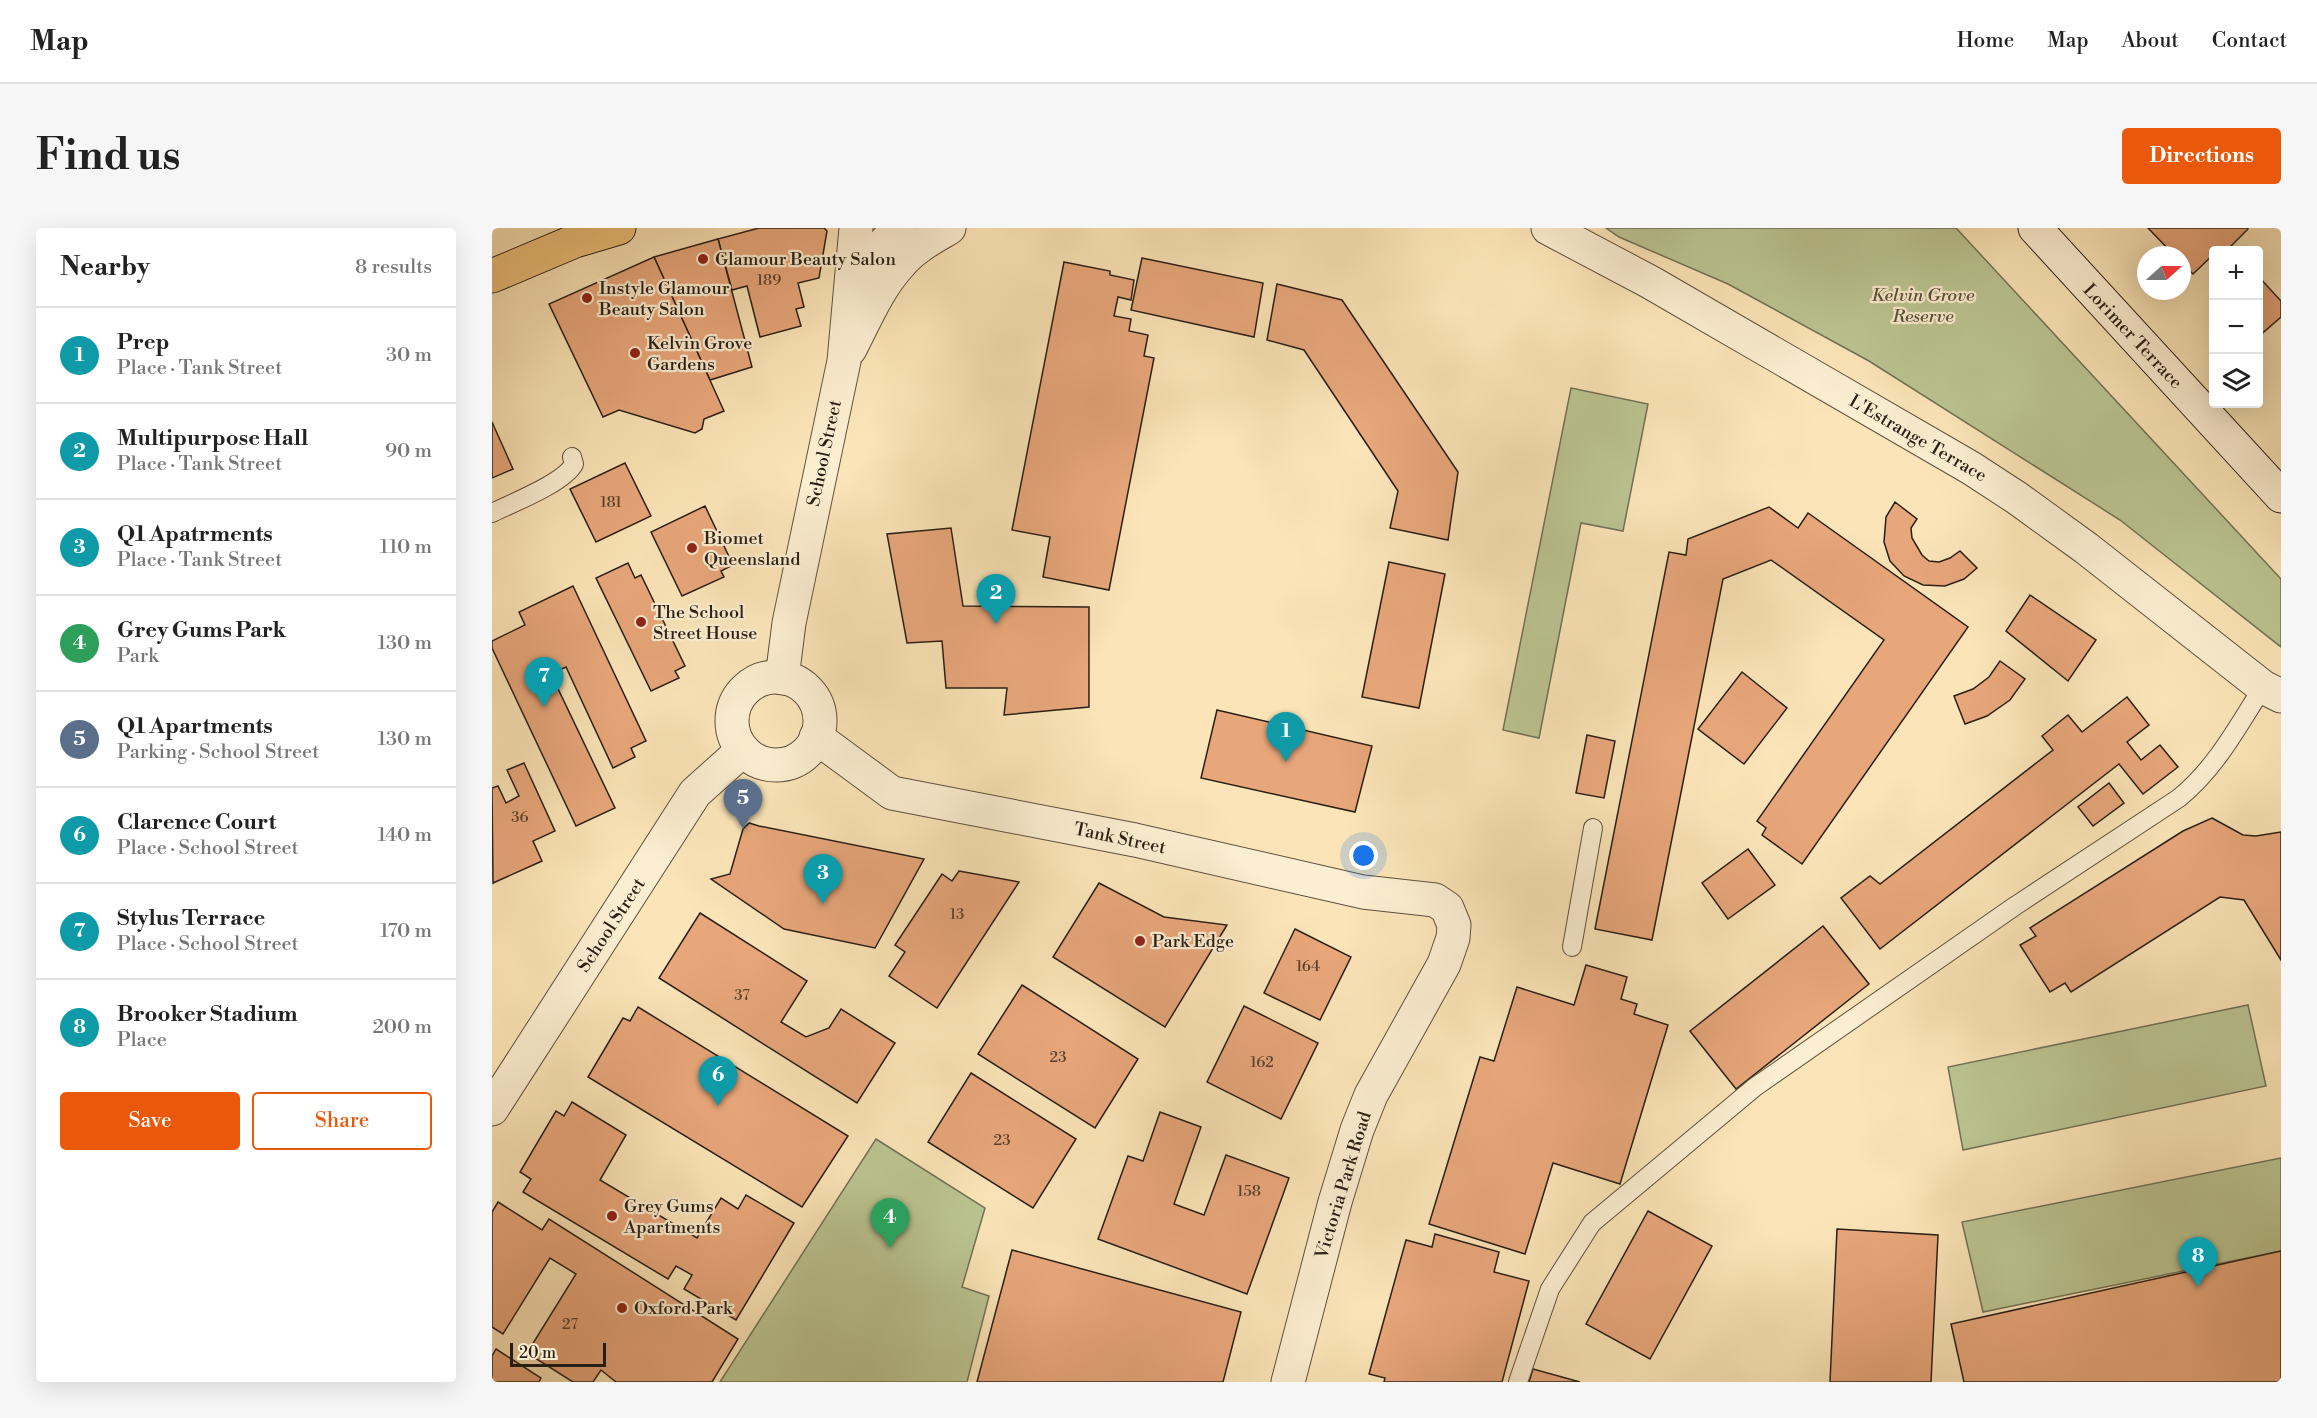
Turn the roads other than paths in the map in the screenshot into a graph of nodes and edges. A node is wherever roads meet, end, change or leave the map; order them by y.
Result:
1 (619, 228) edge
2 (856, 228) edge
3 (900, 228) edge
4 (949, 228) edge
5 (1548, 228) edge
6 (2035, 228) edge
7 (492, 276) edge
8 (844, 361) junction
9 (572, 457) dead end
10 (2281, 496) edge
11 (492, 513) edge
12 (782, 678) junction
13 (2275, 697) edge
14 (816, 737) junction
15 (743, 750) junction
16 (1593, 828) dead end
17 (1440, 902) joint
18 (1572, 947) dead end
19 (492, 1109) edge
20 (1288, 1382) edge
21 (1518, 1382) edge

1 - 7 main road
2 - 8 street, School Street
3 - 8 street
4 - 8 street
5 - 13 street, L'Estrange Terrace
6 - 10 street, Lorimer Terrace
8 - 12 street, School Street
9 - 11 lane
12 - 14 street
12 - 15 street
13 - 21 lane
14 - 15 street
14 - 17 street, Tank Street
15 - 19 street, School Street
16 - 18 lane
17 - 20 street, Victoria Park Road

